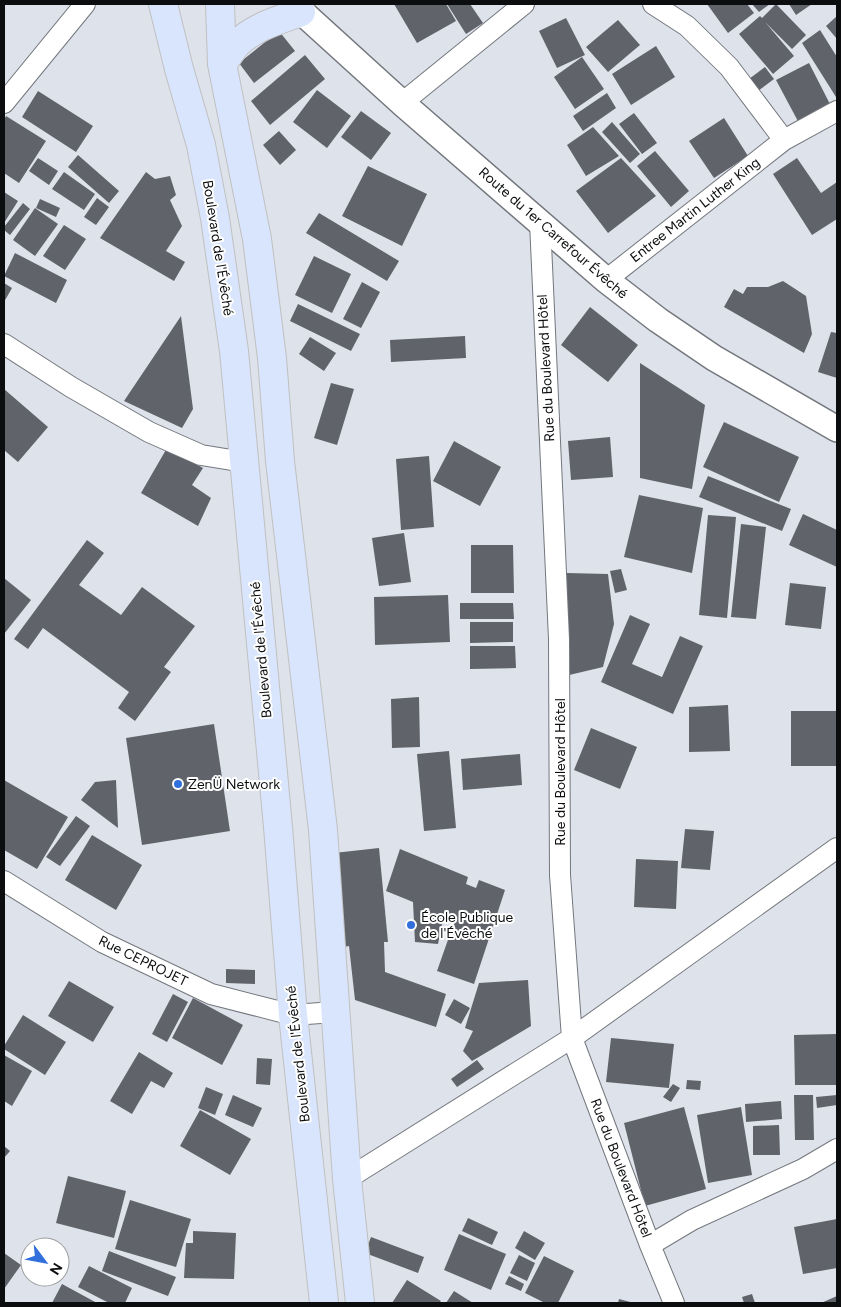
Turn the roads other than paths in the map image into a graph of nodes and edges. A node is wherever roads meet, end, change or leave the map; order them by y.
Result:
1 (85, 4) edge
2 (162, 4) edge
3 (220, 4) edge
4 (524, 4) edge
5 (653, 4) edge
6 (297, 8) edge
7 (222, 64) junction
8 (402, 103) junction
9 (4, 104) edge
10 (837, 111) edge
11 (784, 140) junction
12 (540, 222) junction
13 (606, 280) junction
14 (4, 344) edge
15 (837, 430) edge
16 (244, 462) junction
17 (837, 848) edge
18 (4, 880) edge
19 (334, 1012) junction
20 (293, 1015) junction
21 (572, 1038) junction
22 (837, 1149) edge
23 (347, 1179) junction
24 (650, 1246) junction
25 (324, 1303) edge
26 (360, 1303) edge
27 (674, 1303) edge

1 - 9 street
2 - 16 main road, Boulevard de l'Évêché
3 - 7 main road
4 - 8 street
5 - 11 street
6 - 7 main road
6 - 8 street, Route du 1er Carrefour Évêché
7 - 19 main road
8 - 12 street, Route du 1er Carrefour Évêché
10 - 11 street, Entree Martin Luther King
11 - 13 street, Entree Martin Luther King
12 - 13 street, Route du 1er Carrefour Évêché
12 - 21 street, Rue du Boulevard Hôtel
13 - 15 street, Route du 1er Carrefour Évêché
14 - 16 street
16 - 20 main road, Boulevard de l'Évêché
17 - 21 street
18 - 20 street, Rue CEPROJET
19 - 20 street, Rue CEPROJET
19 - 23 main road
20 - 25 main road, Boulevard de l'Évêché
21 - 23 street
21 - 24 street, Rue du Boulevard Hôtel
22 - 24 street
23 - 26 main road
24 - 27 street, Rue du Boulevard Hôtel

